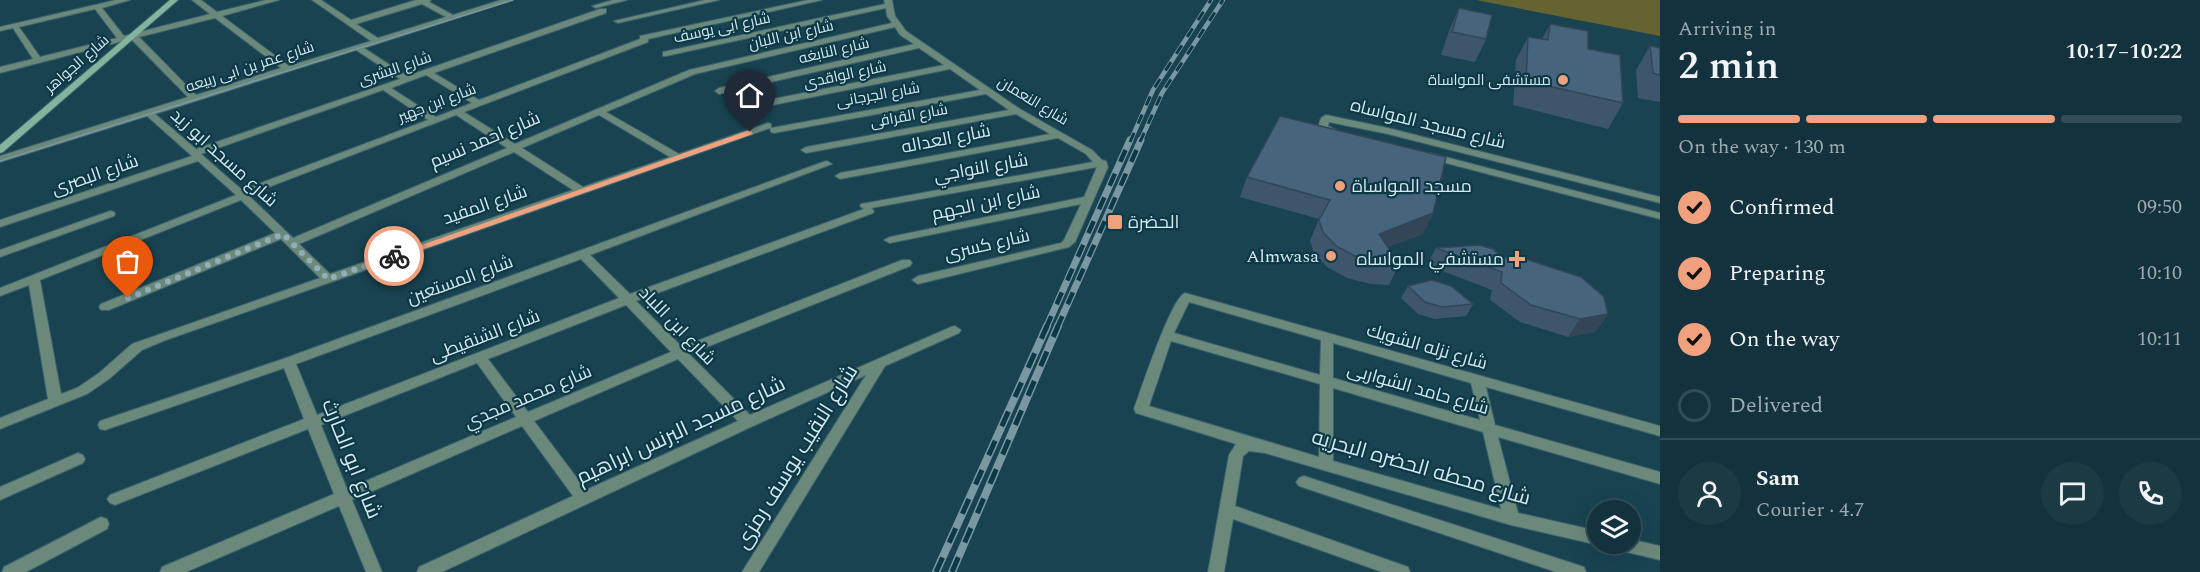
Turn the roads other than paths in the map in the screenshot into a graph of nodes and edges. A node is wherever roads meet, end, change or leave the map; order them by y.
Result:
1 (126, 0) edge
2 (174, 0) edge
3 (196, 0) edge
4 (275, 0) edge
5 (316, 0) edge
6 (423, 0) edge
7 (508, 0) edge
8 (623, 0) edge
9 (715, 0) edge
10 (818, 0) edge
11 (889, 3) edge
12 (97, 7) junction
13 (216, 15) junction
14 (453, 18) junction
15 (618, 21) dead end
16 (350, 23) junction
17 (895, 25) junction
18 (15, 26) junction
19 (0, 29) edge
20 (128, 38) junction
21 (377, 40) junction
22 (920, 45) junction
23 (357, 47) junction
24 (666, 54) dead end
25 (38, 60) junction
26 (951, 66) junction
27 (287, 69) junction
28 (0, 70) edge
29 (427, 72) junction
30 (692, 72) joint
31 (406, 79) junction
32 (384, 87) junction
33 (719, 91) dead end
34 (987, 91) junction
35 (194, 98) junction
36 (478, 103) junction
37 (743, 108) dead end
38 (456, 111) junction
39 (598, 111) junction
40 (1017, 111) junction
41 (149, 113) junction
42 (435, 120) junction
43 (771, 128) joint
44 (1059, 135) junction
45 (1348, 135) edge
46 (513, 147) junction
47 (0, 150) edge
48 (806, 150) dead end
49 (1414, 152) edge
50 (197, 155) junction
51 (678, 157) junction
52 (0, 159) edge
53 (1102, 163) junction
54 (827, 164) dead end
55 (840, 176) dead end
56 (582, 191) junction
57 (242, 195) junction
58 (1089, 199) junction
59 (1660, 200) edge
60 (867, 208) joint
61 (0, 211) edge
62 (110, 214) dead end
63 (1660, 216) edge
64 (3, 223) edge
65 (287, 239) junction
66 (890, 240) dead end
67 (0, 254) edge
68 (583, 254) junction
69 (906, 263) dead end
70 (34, 279) junction
71 (328, 279) junction
72 (918, 280) dead end
73 (0, 292) edge
74 (627, 300) junction
75 (105, 308) dead end
76 (955, 330) dead end
77 (1167, 335) junction
78 (1327, 337) junction
79 (678, 354) junction
80 (479, 357) junction
81 (288, 362) junction
82 (880, 363) junction
83 (1477, 379) junction
84 (1327, 381) junction
85 (55, 402) junction
86 (525, 419) junction
87 (313, 422) junction
88 (748, 422) junction
89 (0, 424) edge
90 (105, 425) dead end
91 (1490, 429) junction
92 (1660, 431) edge
93 (1256, 445) junction
94 (78, 459) dead end
95 (1326, 465) junction
96 (1660, 478) edge
97 (1304, 482) dead end
98 (0, 494) edge
99 (343, 497) junction
100 (584, 498) junction
101 (115, 499) dead end
102 (1227, 510) junction
103 (1511, 518) junction
104 (101, 524) dead end
105 (1587, 535) edge
106 (1641, 548) edge
107 (1660, 553) edge
108 (10, 572) edge
109 (168, 572) edge
110 (374, 572) edge
111 (425, 572) edge
112 (750, 572) edge
113 (1216, 572) edge
114 (1402, 572) edge
115 (1578, 572) edge

1 - 12 street
2 - 20 main road, شارع الجواهر
3 - 13 street
4 - 13 street
5 - 16 street
6 - 14 street
6 - 16 street
7 - 14 street, شارع عمر بن ابى ربيعه
8 - 29 street, شارع البشرى
9 - 15 street
10 - 36 street, شارع ابن جهير
11 - 17 street
11 - 24 street, شارع ابى يوسف
12 - 18 street
12 - 20 street
13 - 20 street
13 - 27 street
14 - 21 street, شارع عمر بن ابى ربيعه
16 - 21 street
17 - 22 street, شارع النعمان
17 - 30 street, شارع ابن اللبان
18 - 19 street
18 - 25 street
20 - 25 street
20 - 35 street
20 - 47 main road, شارع الجواهر
21 - 23 street, شارع عمر بن ابى ربيعه
22 - 26 street, شارع النعمان
22 - 33 street, شارع النابغه
23 - 27 street, شارع عمر بن ابى ربيعه
23 - 31 street
25 - 28 street
26 - 34 street, شارع النعمان
26 - 37 street, شارع الواقدى
27 - 35 street, شارع عمر بن ابى ربيعه
29 - 31 street, شارع البشرى
29 - 36 street
30 - 39 street, شارع احمد نسيم
31 - 32 street, شارع البشرى
32 - 42 street
32 - 50 street, شارع البشرى
34 - 40 street, شارع النعمان
34 - 43 street, شارع الجرجانى
35 - 41 street, شارع عمر بن ابى ربيعه
36 - 38 street, شارع ابن جهير
38 - 42 street, شارع ابن جهير
38 - 46 street
39 - 46 street, شارع احمد نسيم
39 - 51 street
40 - 44 street, شارع النعمان
40 - 48 street, شارع القرافى
41 - 50 street, شارع مسجد ابو زيد
41 - 52 street, شارع عمر بن ابى ربيعه
42 - 57 street, شارع ابن جهير
43 - 51 street, شارع المفيد
44 - 53 street, شارع النعمان
44 - 55 street, شارع العداله
45 - 59 street, شارع مسجد المواساه
46 - 56 street
46 - 65 street, شارع احمد نسيم
49 - 63 street, شارع مسجد المواساه
50 - 57 street, شارع مسجد ابو زيد
50 - 64 street, شارع البصرى
51 - 56 street, شارع المفيد
53 - 58 street
53 - 60 street, شارع النواجي
54 - 68 street, شارع المستعين
56 - 71 street, شارع المفيد
57 - 65 street, شارع مسجد ابو زيد
57 - 70 street, شارع ابن جهير
58 - 66 street, شارع ابن الجهم
58 - 72 street, شارع كسرى
60 - 74 street, شارع الشنقيطى
61 - 64 street
62 - 67 street
65 - 71 street, شارع مسجد ابو زيد
65 - 75 street, شارع احمد نسيم
68 - 74 street, شارع ابن اللباد
68 - 81 street, شارع المستعين
69 - 79 street, شارع محمد مجدي
70 - 73 street, شارع ابن جهير
70 - 85 street
71 - 85 street, شارع المفيد
74 - 79 street, شارع ابن اللباد
74 - 80 street, شارع الشنقيطى
76 - 82 street, شارع مسجد البرنس ابراهيم
77 - 78 street, شارع نزله الشويك
77 - 84 street, شارع حامد الشواربى
77 - 93 street, شارع محطه الحضره البحريه
78 - 83 street, شارع نزله الشويك
78 - 84 street
79 - 86 street, شارع محمد مجدي
79 - 88 street, شارع ابن اللباد
80 - 86 street
80 - 87 street, شارع الشنقيطى
81 - 87 street, شارع ابو الحارث
81 - 90 street, شارع المستعين
82 - 88 street, شارع مسجد البرنس ابراهيم
82 - 112 street, شارع النقيب يوسف رمزى
83 - 91 street
83 - 92 street, شارع نزله الشويك
84 - 91 street, شارع حامد الشواربى
84 - 95 street
85 - 89 street, شارع المفيد
86 - 99 street, شارع محمد مجدي
86 - 100 street
87 - 99 street, شارع ابو الحارث
87 - 101 street, شارع الشنقيطى
88 - 100 street, شارع مسجد البرنس ابراهيم
91 - 96 street, شارع حامد الشواربى
91 - 103 street
93 - 95 street, شارع محطه الحضره البحريه
93 - 102 street
94 - 98 street
95 - 103 street, شارع محطه الحضره البحريه
97 - 115 street
99 - 109 street, شارع محمد مجدي
99 - 110 street, شارع ابو الحارث
100 - 111 street, شارع مسجد البرنس ابراهيم
102 - 113 street
102 - 114 street
103 - 105 street, شارع محطه الحضره البحريه
104 - 108 street
106 - 107 street

